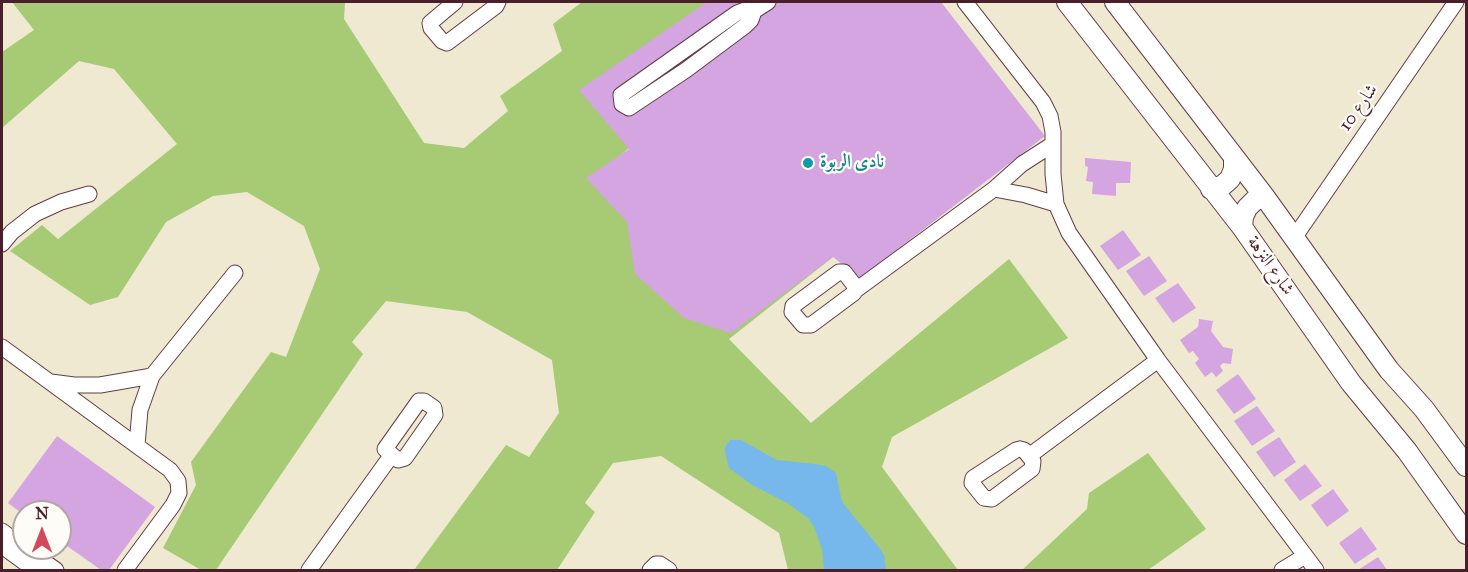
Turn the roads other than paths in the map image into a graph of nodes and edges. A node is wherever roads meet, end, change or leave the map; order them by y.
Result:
1 (455, 2) edge
2 (498, 2) edge
3 (768, 2) edge
4 (965, 2) edge
5 (1067, 2) edge
6 (1115, 2) edge
7 (1456, 2) edge
8 (754, 11) junction
9 (676, 56) junction
10 (686, 70) junction
11 (1053, 144) junction
12 (1234, 158) junction
13 (994, 189) junction
14 (1211, 189) junction
15 (88, 194) dead end
16 (1264, 196) junction
17 (1056, 204) junction
18 (1242, 227) junction
19 (1294, 238) junction
20 (2, 244) edge
21 (235, 273) dead end
22 (855, 290) dead end
23 (2, 346) edge
24 (1158, 360) junction
25 (152, 376) junction
26 (49, 381) junction
27 (136, 446) junction
28 (391, 456) dead end
29 (1029, 456) dead end
30 (1467, 466) edge
31 (1467, 534) edge
32 (2, 546) edge
33 (1305, 556) junction
34 (41, 560) edge
35 (35, 570) edge
36 (56, 570) edge
37 (125, 570) edge
38 (309, 570) edge
39 (650, 570) edge
40 (669, 570) edge
41 (1282, 570) edge
42 (1316, 570) edge

1 - 2 street
3 - 8 street
4 - 11 street
5 - 14 main road, شارع النزهة
6 - 12 main road, شارع النزهة
7 - 19 street, شارع 10
8 - 9 street
8 - 10 street
9 - 10 street
9 - 10 street
11 - 13 street
11 - 17 street
12 - 14 main road
12 - 16 main road, شارع النزهة
13 - 17 street
13 - 22 street
14 - 18 main road, شارع النزهة
15 - 20 street
16 - 18 main road
16 - 19 main road, شارع النزهة
17 - 24 street
18 - 31 main road, شارع النزهة
19 - 30 main road, شارع النزهة
21 - 25 street
23 - 26 street
24 - 29 street
24 - 33 street
25 - 26 street
25 - 27 street
26 - 27 street
27 - 37 street
28 - 38 street
32 - 35 street
33 - 41 street
33 - 42 street
34 - 36 street
39 - 40 street

